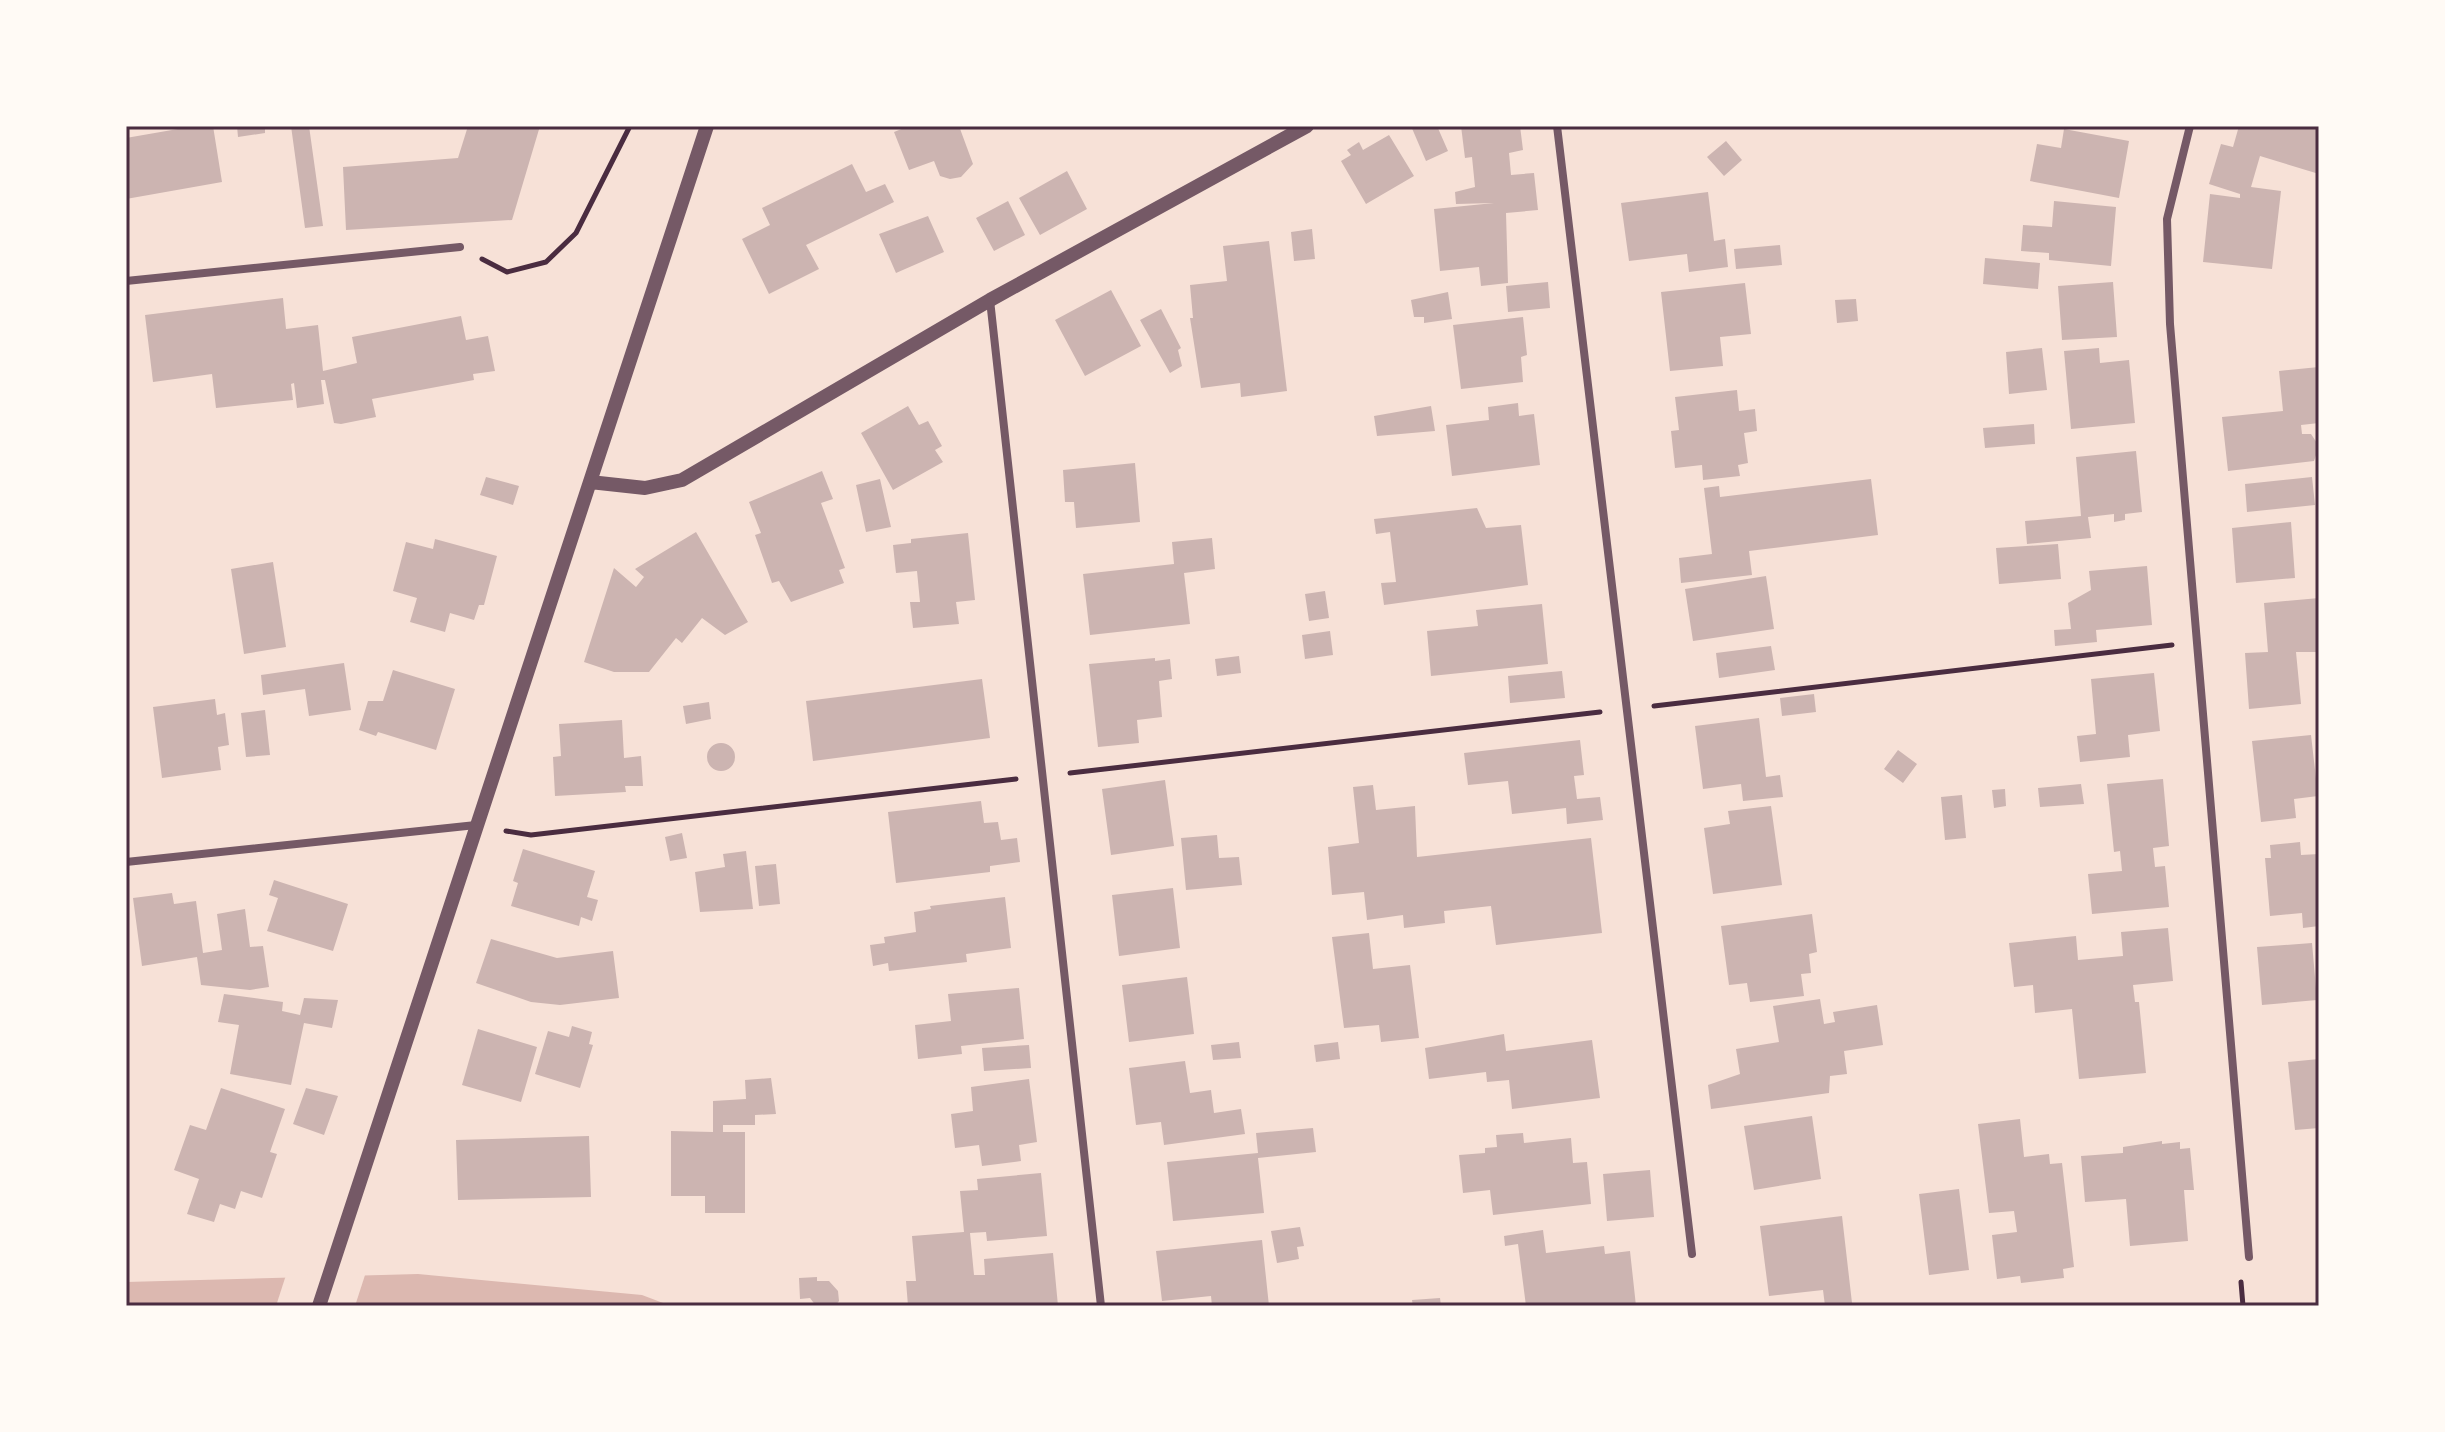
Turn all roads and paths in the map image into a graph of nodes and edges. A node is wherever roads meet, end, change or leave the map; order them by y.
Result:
1 (630, 126) edge
2 (707, 126) edge
3 (1307, 126) edge
4 (1557, 126) edge
5 (2190, 126) edge
6 (460, 247) joint
7 (126, 281) edge
8 (990, 300) junction
9 (590, 482) junction
10 (2197, 642) junction
11 (1626, 709) junction
12 (1043, 776) junction
13 (476, 825) junction
14 (126, 862) edge
15 (1692, 1254) dead end
16 (2249, 1257) dead end
17 (319, 1306) edge
18 (1101, 1306) edge

1 - 6 path
2 - 9 street
3 - 8 street
4 - 11 street
5 - 10 street
6 - 7 street
8 - 9 street
8 - 12 street
9 - 13 street
10 - 11 path
10 - 16 street
11 - 12 path
11 - 15 street
12 - 13 path
12 - 18 street
13 - 14 street
13 - 17 street

